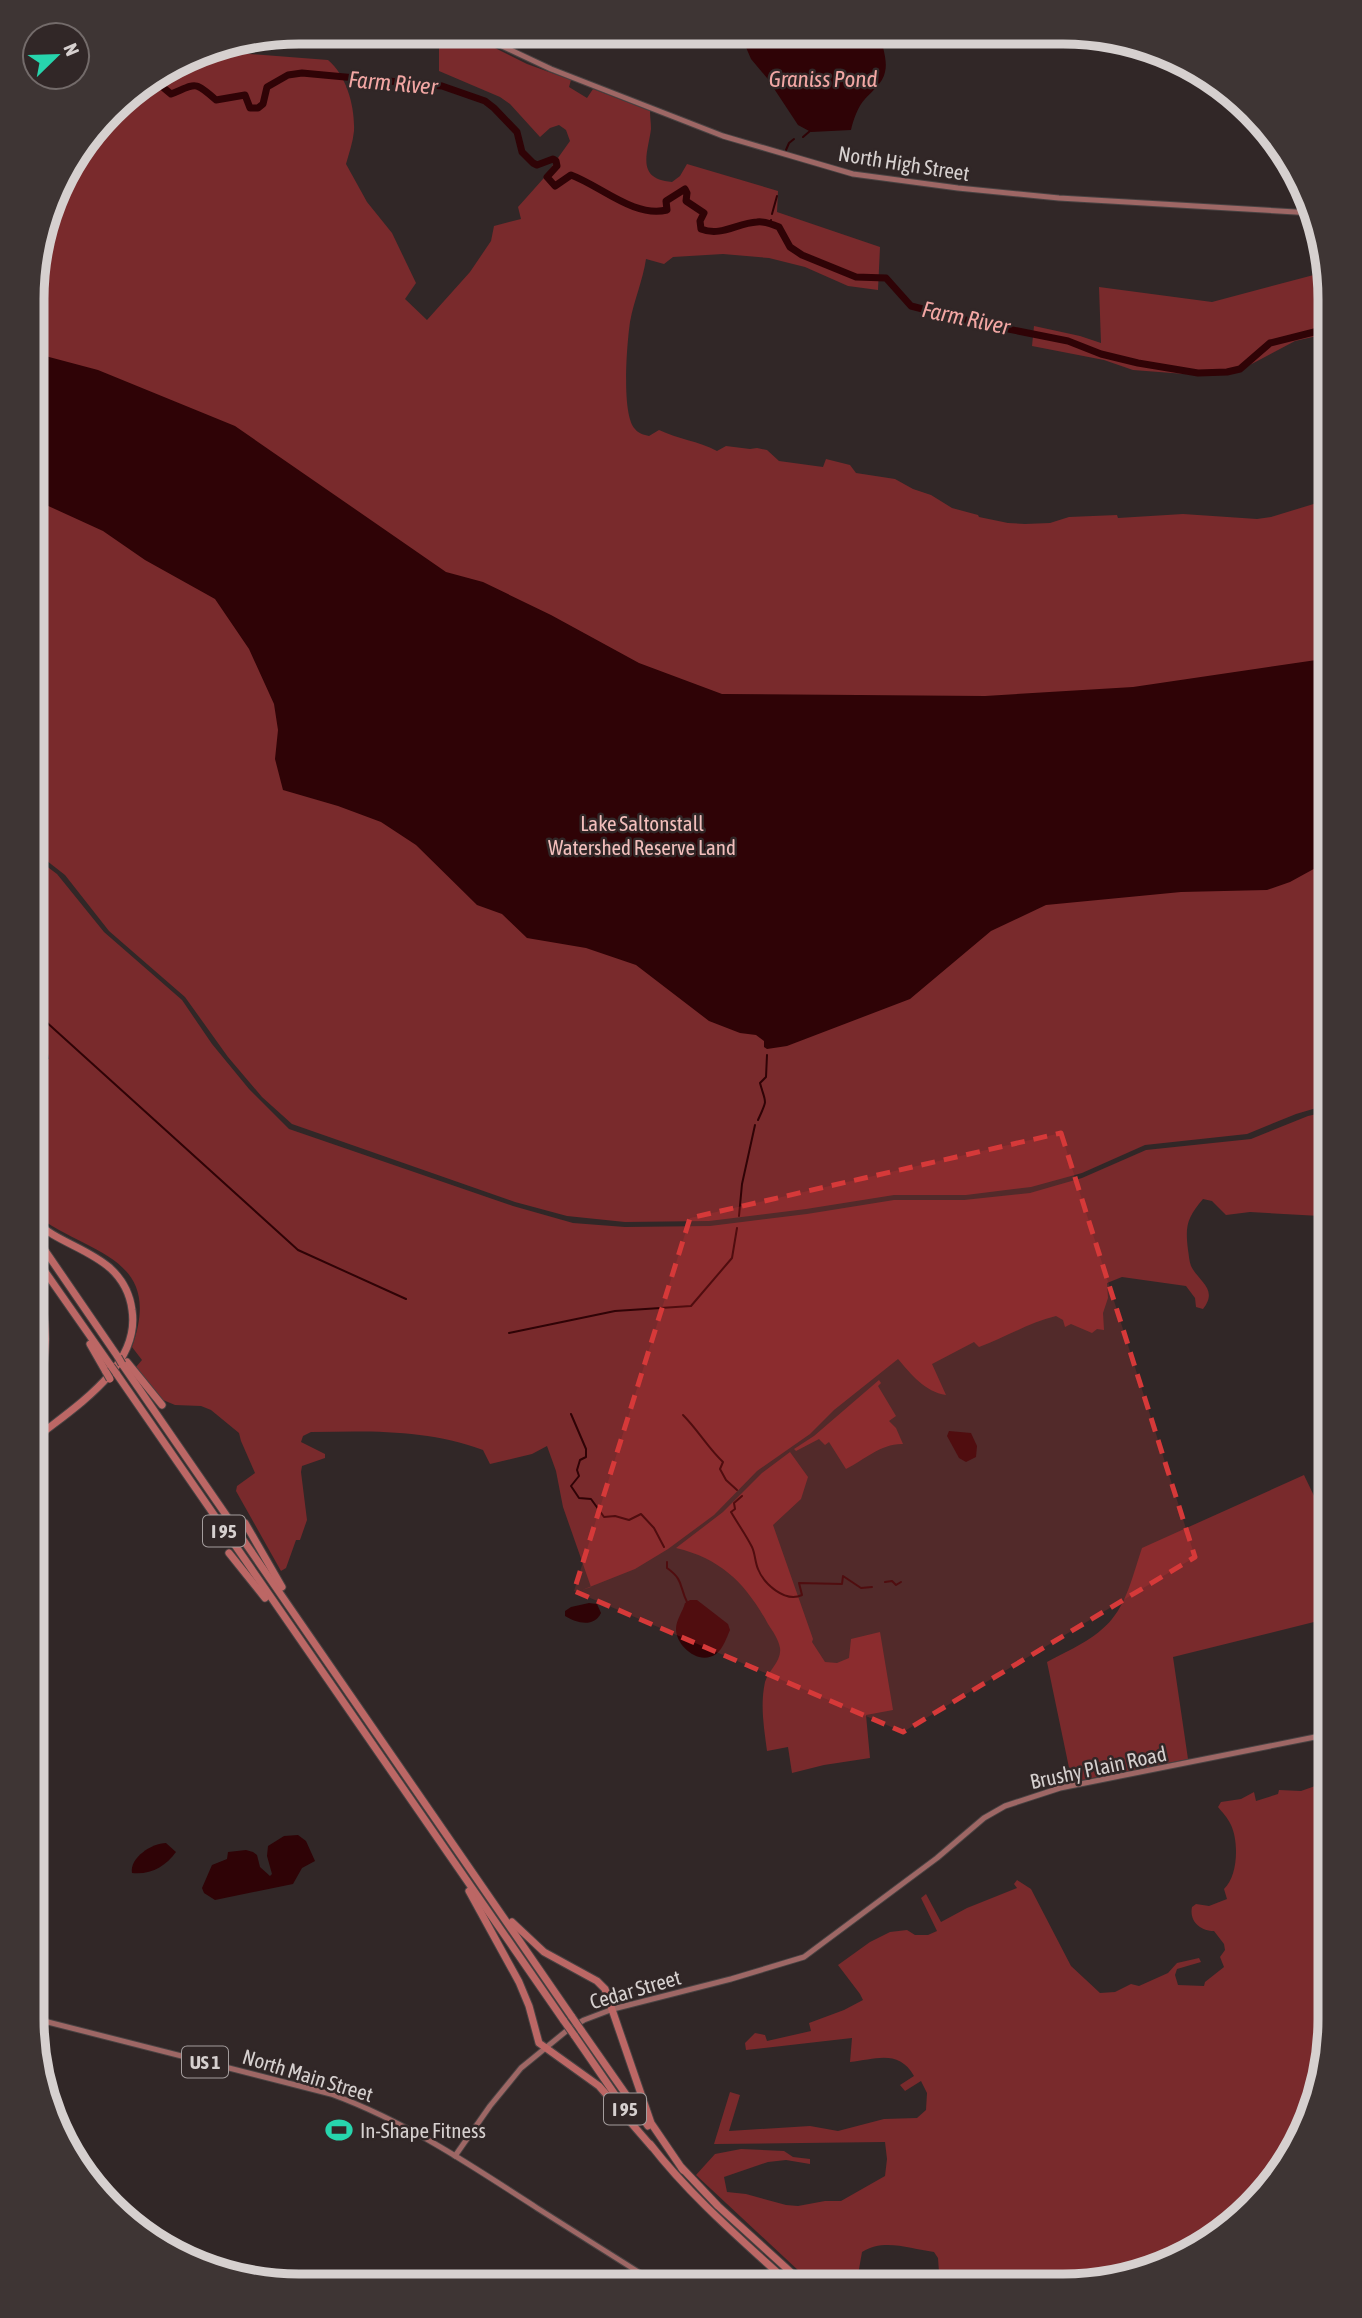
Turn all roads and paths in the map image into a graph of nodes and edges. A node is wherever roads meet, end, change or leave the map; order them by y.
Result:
1 (498, 44) edge
2 (1303, 212) edge
3 (44, 1229) edge
4 (44, 1249) edge
5 (44, 1269) edge
6 (44, 1320) edge
7 (121, 1358) junction
8 (44, 1360) edge
9 (162, 1405) dead end
10 (44, 1431) edge
11 (246, 1523) dead end
12 (229, 1553) dead end
13 (301, 1622) junction
14 (333, 1688) junction
15 (1318, 1736) edge
16 (430, 1828) junction
17 (462, 1856) junction
18 (831, 1937) joint
19 (613, 2009) junction
20 (44, 2021) edge
21 (544, 2048) junction
22 (652, 2147) junction
23 (455, 2156) junction
24 (685, 2172) junction
25 (642, 2274) edge
26 (779, 2274) edge
27 (793, 2274) edge

1 - 2 main road, North High Street
3 - 10 highway
4 - 7 highway, I 95
5 - 14 highway, I 95, bridge
6 - 8 highway
7 - 9 highway
7 - 13 highway, I 95
11 - 13 highway
12 - 14 highway
13 - 17 highway, I 95
14 - 16 highway, I 95
15 - 18 main road, Brushy Plain Road
16 - 21 highway
16 - 22 highway, I 95, bridge
17 - 19 highway
17 - 24 highway, I 95, bridge
18 - 19 main road, Cedar Street
19 - 21 main road, Cedar Street
19 - 24 highway
20 - 23 main road, North Main Street / US 1
21 - 22 highway
21 - 23 main road, Cedar Street
22 - 26 highway, I 95
23 - 25 main road, North Main Street / US 1
24 - 27 highway, I 95

